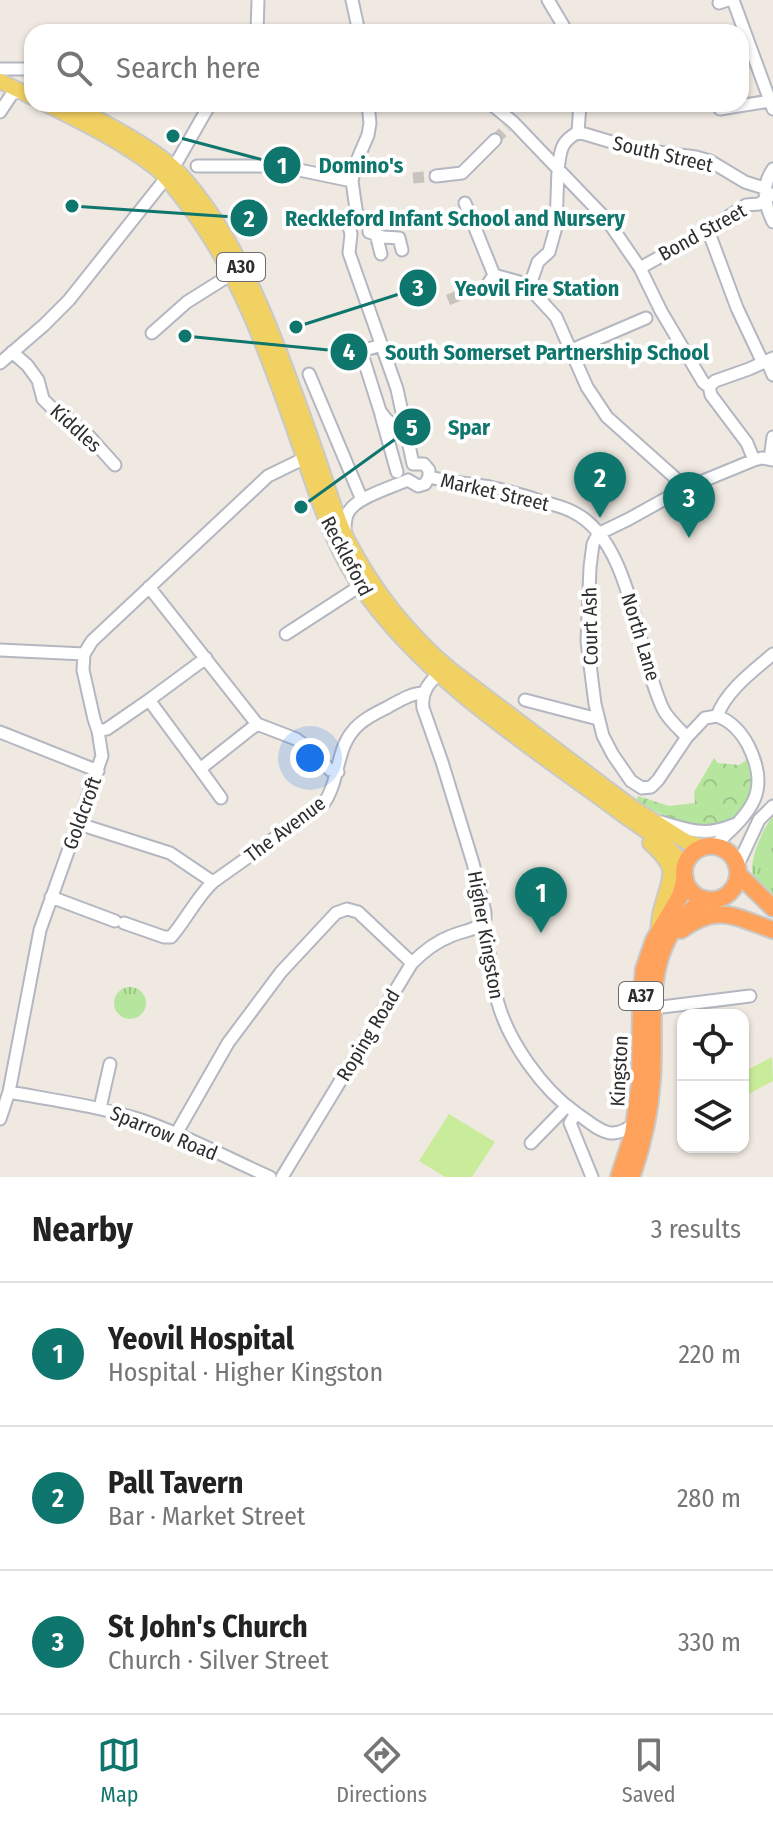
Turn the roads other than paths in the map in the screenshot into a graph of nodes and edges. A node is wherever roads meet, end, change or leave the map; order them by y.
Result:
1 (258, 0) edge
2 (352, 0) edge
3 (548, 0) edge
4 (727, 1) edge
5 (257, 24) edge
6 (357, 24) edge
7 (562, 24) edge
8 (737, 24) edge
9 (749, 53) edge
10 (24, 69) edge
11 (0, 70) edge
12 (0, 81) edge
13 (24, 88) edge
14 (24, 90) edge
15 (24, 92) edge
16 (771, 105) edge
17 (749, 107) edge
18 (0, 112) edge
19 (75, 112) edge
20 (205, 112) edge
21 (369, 112) edge
22 (498, 112) edge
23 (579, 112) edge
24 (578, 132) junction
25 (495, 140) tunnel mouth
26 (197, 166) dead end
27 (558, 169) junction
28 (773, 169) edge
29 (165, 171) junction
30 (436, 176) tunnel mouth
31 (352, 181) junction
32 (745, 182) junction
33 (767, 194) edge
34 (465, 203) dead end
35 (746, 205) junction
36 (357, 216) junction
37 (773, 222) edge
38 (708, 230) junction
39 (373, 233) junction
40 (351, 234) junction
41 (402, 250) dead end
42 (381, 254) dead end
43 (640, 268) junction
44 (230, 275) junction
45 (491, 279) junction
46 (530, 285) junction
47 (476, 289) tunnel mouth
48 (654, 314) junction
49 (152, 333) dead end
50 (382, 345) junction
51 (569, 351) junction
52 (4, 357) edge
53 (768, 361) edge
54 (309, 374) dead end
55 (773, 375) edge
56 (709, 387) junction
57 (380, 411) junction
58 (406, 435) junction
59 (773, 437) edge
60 (305, 458) junction
61 (772, 459) edge
62 (754, 460) junction
63 (413, 464) junction
64 (115, 465) dead end
65 (397, 472) dead end
66 (429, 477) junction
67 (408, 480) junction
68 (681, 490) junction
69 (330, 493) junction
70 (358, 502) junction
71 (598, 534) junction
72 (346, 536) junction
73 (360, 586) junction
74 (149, 587) junction
75 (286, 634) dead end
76 (0, 650) edge
77 (84, 654) junction
78 (773, 654) edge
79 (206, 658) junction
80 (438, 674) junction
81 (424, 693) junction
82 (149, 700) junction
83 (525, 700) dead end
84 (717, 716) junction
85 (598, 719) junction
86 (257, 724) junction
87 (98, 731) junction
88 (0, 732) edge
89 (687, 737) junction
90 (200, 769) junction
91 (98, 771) junction
92 (338, 772) junction
93 (221, 798) dead end
94 (773, 806) edge
95 (619, 812) junction
96 (649, 819) junction
97 (740, 822) junction
98 (79, 824) junction
99 (709, 847) junction
100 (738, 870) junction
101 (685, 875) junction
102 (213, 882) junction
103 (51, 897) junction
104 (713, 898) junction
105 (773, 908) edge
106 (482, 924) junction
107 (773, 929) edge
108 (663, 937) junction
109 (412, 963) junction
110 (750, 996) dead end
111 (654, 1008) junction
112 (110, 1064) dead end
113 (9, 1092) junction
114 (2, 1106) edge
115 (100, 1108) junction
116 (571, 1110) junction
117 (0, 1119) edge
118 (635, 1123) junction
119 (176, 1134) junction
120 (531, 1143) dead end
121 (270, 1177) edge
122 (282, 1177) edge
123 (592, 1177) edge
124 (619, 1177) edge
125 (631, 1177) edge

1 - 5 street
2 - 6 street
3 - 7 street
4 - 8 street
9 - 16 street
10 - 11 street
11 - 13 main road
12 - 14 main road
15 - 18 street
16 - 17 street
19 - 29 main road, Reckleford / A30
20 - 29 street
21 - 31 street
22 - 27 street
23 - 24 street
24 - 27 street
24 - 32 street, South Street
25 - 30 street
26 - 31 street
27 - 43 street
27 - 46 street
28 - 33 street
29 - 44 main road, Reckleford / A30
29 - 52 street
29 - 69 main road, Reckleford / A30
31 - 36 street
32 - 33 street, South Street
32 - 35 street
33 - 35 street, Bond Street
33 - 37 street
34 - 45 street
35 - 38 street, Bond Street
36 - 39 street
36 - 40 street
38 - 43 street, Bond Street
38 - 53 street
39 - 40 street
39 - 41 street
39 - 42 street
40 - 50 street
43 - 48 street
44 - 49 street
44 - 60 main road, Reckleford / A30
45 - 46 street
45 - 47 street
46 - 51 street
48 - 51 street
48 - 56 street
50 - 57 street
50 - 58 street
51 - 68 street
52 - 64 street, Kiddles
53 - 55 street
53 - 56 street
54 - 70 street
56 - 62 street
57 - 58 street
57 - 65 street
58 - 63 street
59 - 61 street
60 - 73 main road, Reckleford / A30
60 - 74 street
61 - 62 street
62 - 68 street
63 - 66 street
63 - 67 street
66 - 67 street
66 - 71 street, Market Street
67 - 70 street
68 - 71 street
69 - 70 street
69 - 72 main road, Reckleford / A30
70 - 72 street
71 - 85 street, Court Ash
71 - 89 street, North Lane
72 - 96 main road, Reckleford / A30
73 - 75 street
73 - 80 main road, Reckleford / A30
74 - 77 street
74 - 79 street
76 - 77 street
77 - 87 street, Goldcroft
78 - 84 street
79 - 82 street
79 - 86 street
80 - 81 street
80 - 95 main road, Reckleford / A30
81 - 92 street, The Avenue
81 - 106 street, Higher Kingston
82 - 87 street
82 - 90 street
83 - 85 street
84 - 89 street
84 - 97 street
85 - 89 street, Court Ash
86 - 90 street
86 - 92 street
87 - 91 street, Goldcroft
88 - 91 street
90 - 93 street
91 - 98 street, Goldcroft
92 - 102 street, The Avenue
94 - 100 street
95 - 101 main road, Reckleford / A30
95 - 108 main road
96 - 97 street, Reckleford
96 - 99 main road, Reckleford / A30
97 - 99 street
98 - 102 street
98 - 103 street, Goldcroft
99 - 100 highway
99 - 101 highway
100 - 104 highway
100 - 105 highway
101 - 104 highway
101 - 108 highway, Kingston / A37
102 - 103 street, The Avenue
103 - 113 street, Goldcroft
104 - 107 highway
104 - 108 highway, Kingston / A37
106 - 109 street, Roping Road
106 - 116 street, Higher Kingston
107 - 108 highway
108 - 111 highway, Kingston / A37
108 - 118 highway, Kingston / A37
109 - 119 street
109 - 122 street, Roping Road
110 - 111 street
111 - 125 highway, Kingston / A37
112 - 115 street
113 - 114 street, Goldcroft
113 - 115 street, Sparrow Road
114 - 117 street, Goldcroft
115 - 119 street, Sparrow Road
116 - 118 street, Higher Kingston
116 - 120 street
116 - 123 street
118 - 124 highway, Kingston / A37
119 - 121 street, Sparrow Road

